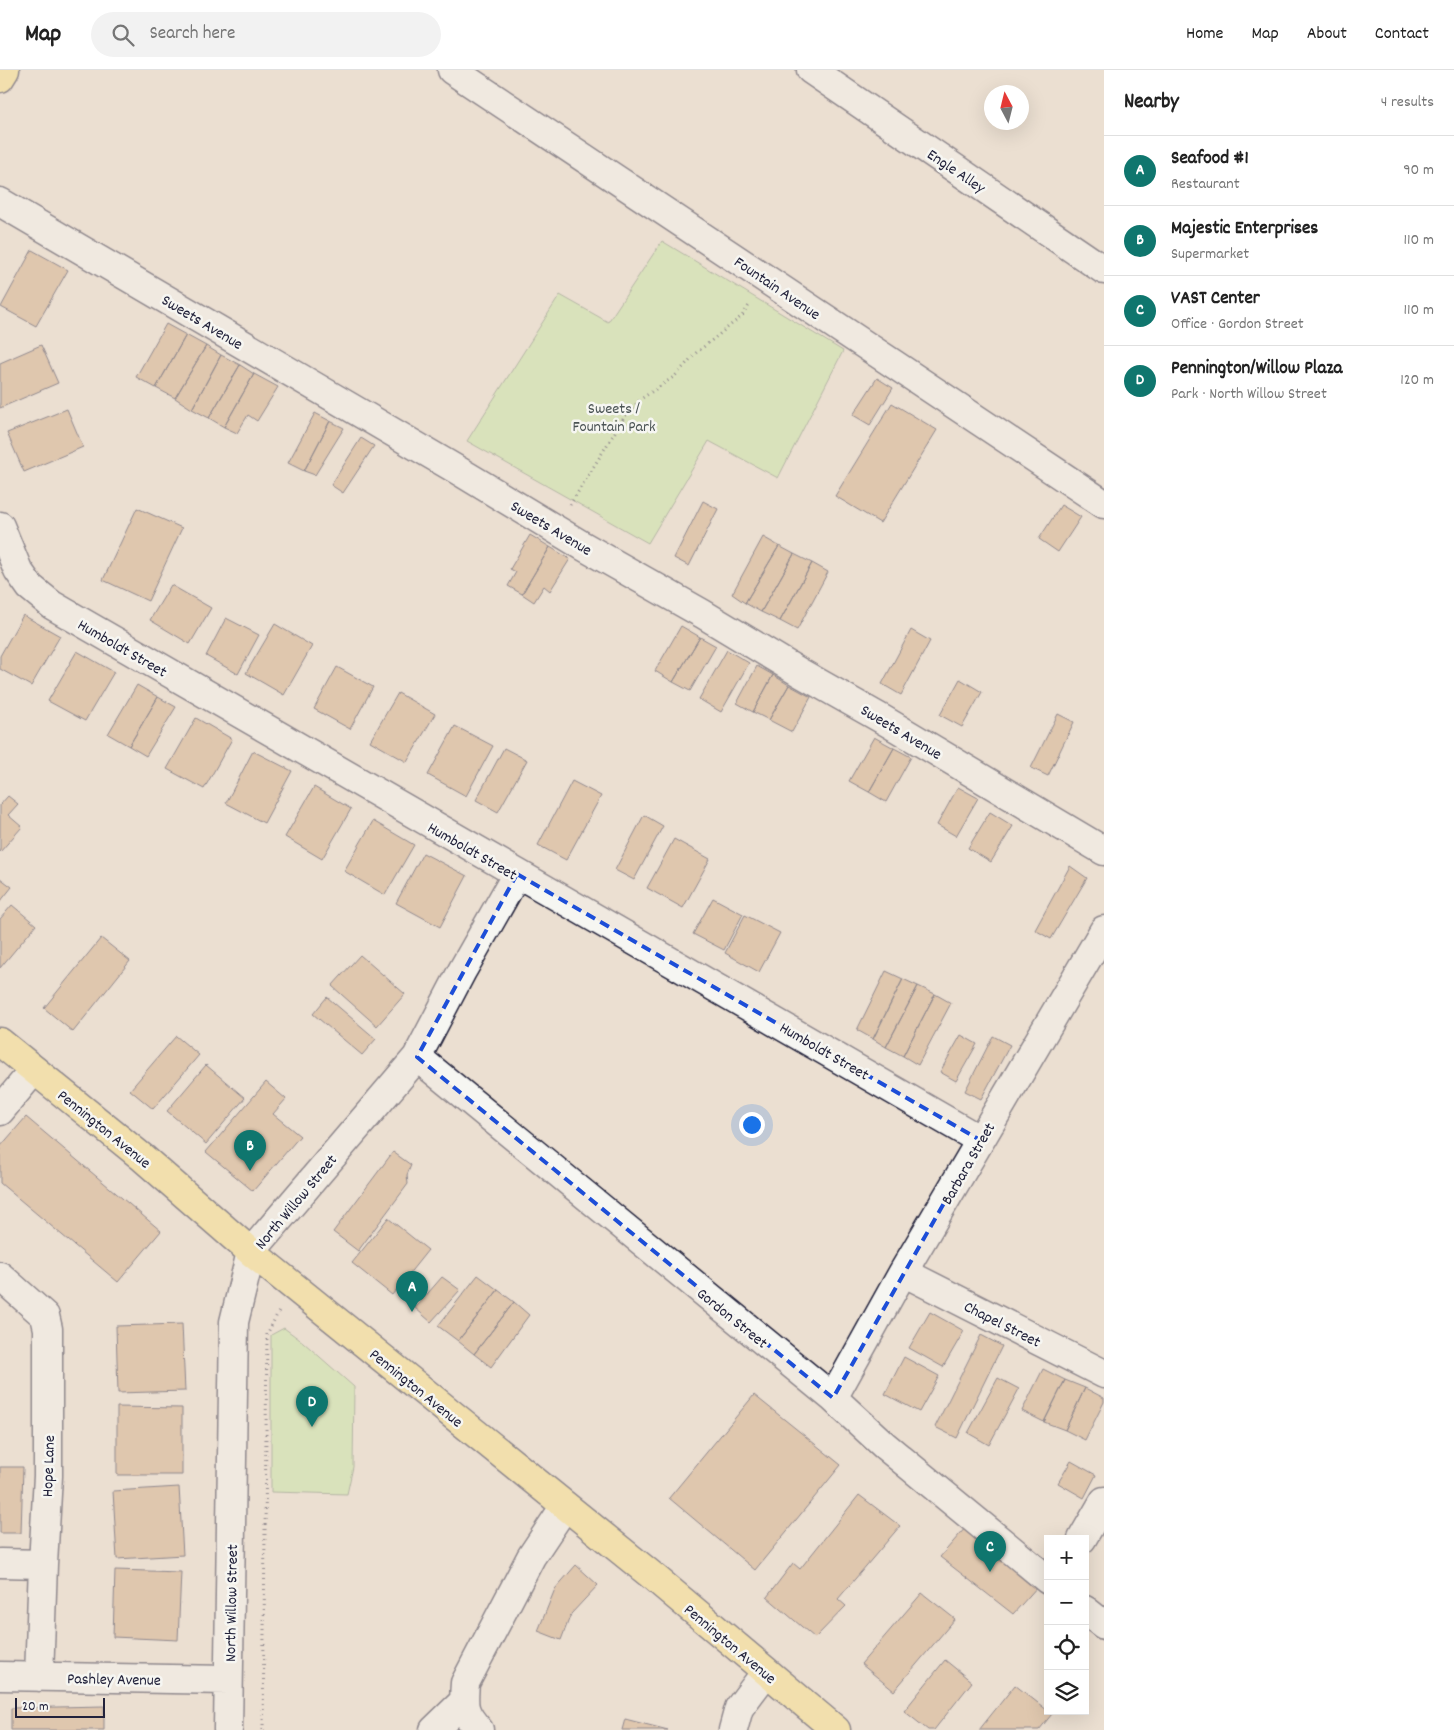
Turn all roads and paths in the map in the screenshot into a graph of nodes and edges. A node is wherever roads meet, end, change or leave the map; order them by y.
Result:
1 (5, 70) edge
2 (452, 70) edge
3 (811, 70) edge
4 (0, 78) edge
5 (0, 202) edge
6 (1104, 270) edge
7 (768, 280) junction
8 (1104, 504) edge
9 (0, 526) edge
10 (555, 529) junction
11 (1104, 851) edge
12 (517, 874) junction
13 (1104, 930) edge
14 (0, 1042) edge
15 (416, 1057) junction
16 (34, 1070) junction
17 (0, 1111) edge
18 (980, 1140) junction
19 (251, 1252) junction
20 (903, 1272) junction
21 (0, 1276) edge
22 (292, 1286) junction
23 (1104, 1374) edge
24 (832, 1398) junction
25 (1104, 1501) edge
26 (565, 1506) junction
27 (1084, 1535) edge
28 (0, 1563) edge
29 (43, 1564) junction
30 (1044, 1577) edge
31 (1089, 1613) edge
32 (1104, 1626) edge
33 (766, 1672) junction
34 (0, 1676) edge
35 (39, 1677) junction
36 (228, 1680) junction
37 (464, 1701) junction
38 (228, 1730) edge
39 (263, 1730) edge
40 (434, 1730) edge
41 (479, 1730) edge
42 (733, 1730) edge
43 (836, 1730) edge

1 - 4 main road
2 - 7 street, Fountain Avenue
3 - 6 street, Engle Alley
5 - 10 street, Sweets Avenue
7 - 8 street, Fountain Avenue
7 - 10 path
9 - 12 street, Humboldt Street
10 - 11 street, Sweets Avenue
12 - 15 street, North Willow Street
12 - 18 street, Humboldt Street
13 - 18 street, Barbara Street
14 - 16 main road, Pennington Avenue
15 - 19 street, North Willow Street
15 - 24 street, Gordon Street
16 - 17 street
16 - 19 main road, Pennington Avenue
18 - 20 street, Barbara Street
19 - 22 main road, Pennington Avenue
19 - 36 street, North Willow Street
20 - 23 street, Chapel Street
20 - 24 street, Barbara Street
21 - 29 street, Hope Lane
22 - 26 main road, Pennington Avenue
22 - 39 path
24 - 30 street, Gordon Street
25 - 27 street
26 - 33 main road, Pennington Avenue
26 - 37 street
28 - 29 street
29 - 35 street, Hope Lane
31 - 32 street
33 - 42 street
33 - 43 main road, Pennington Avenue
34 - 35 street, Pashley Avenue
35 - 36 street, Pashley Avenue
36 - 38 street, North Willow Street
37 - 40 street
37 - 41 street

